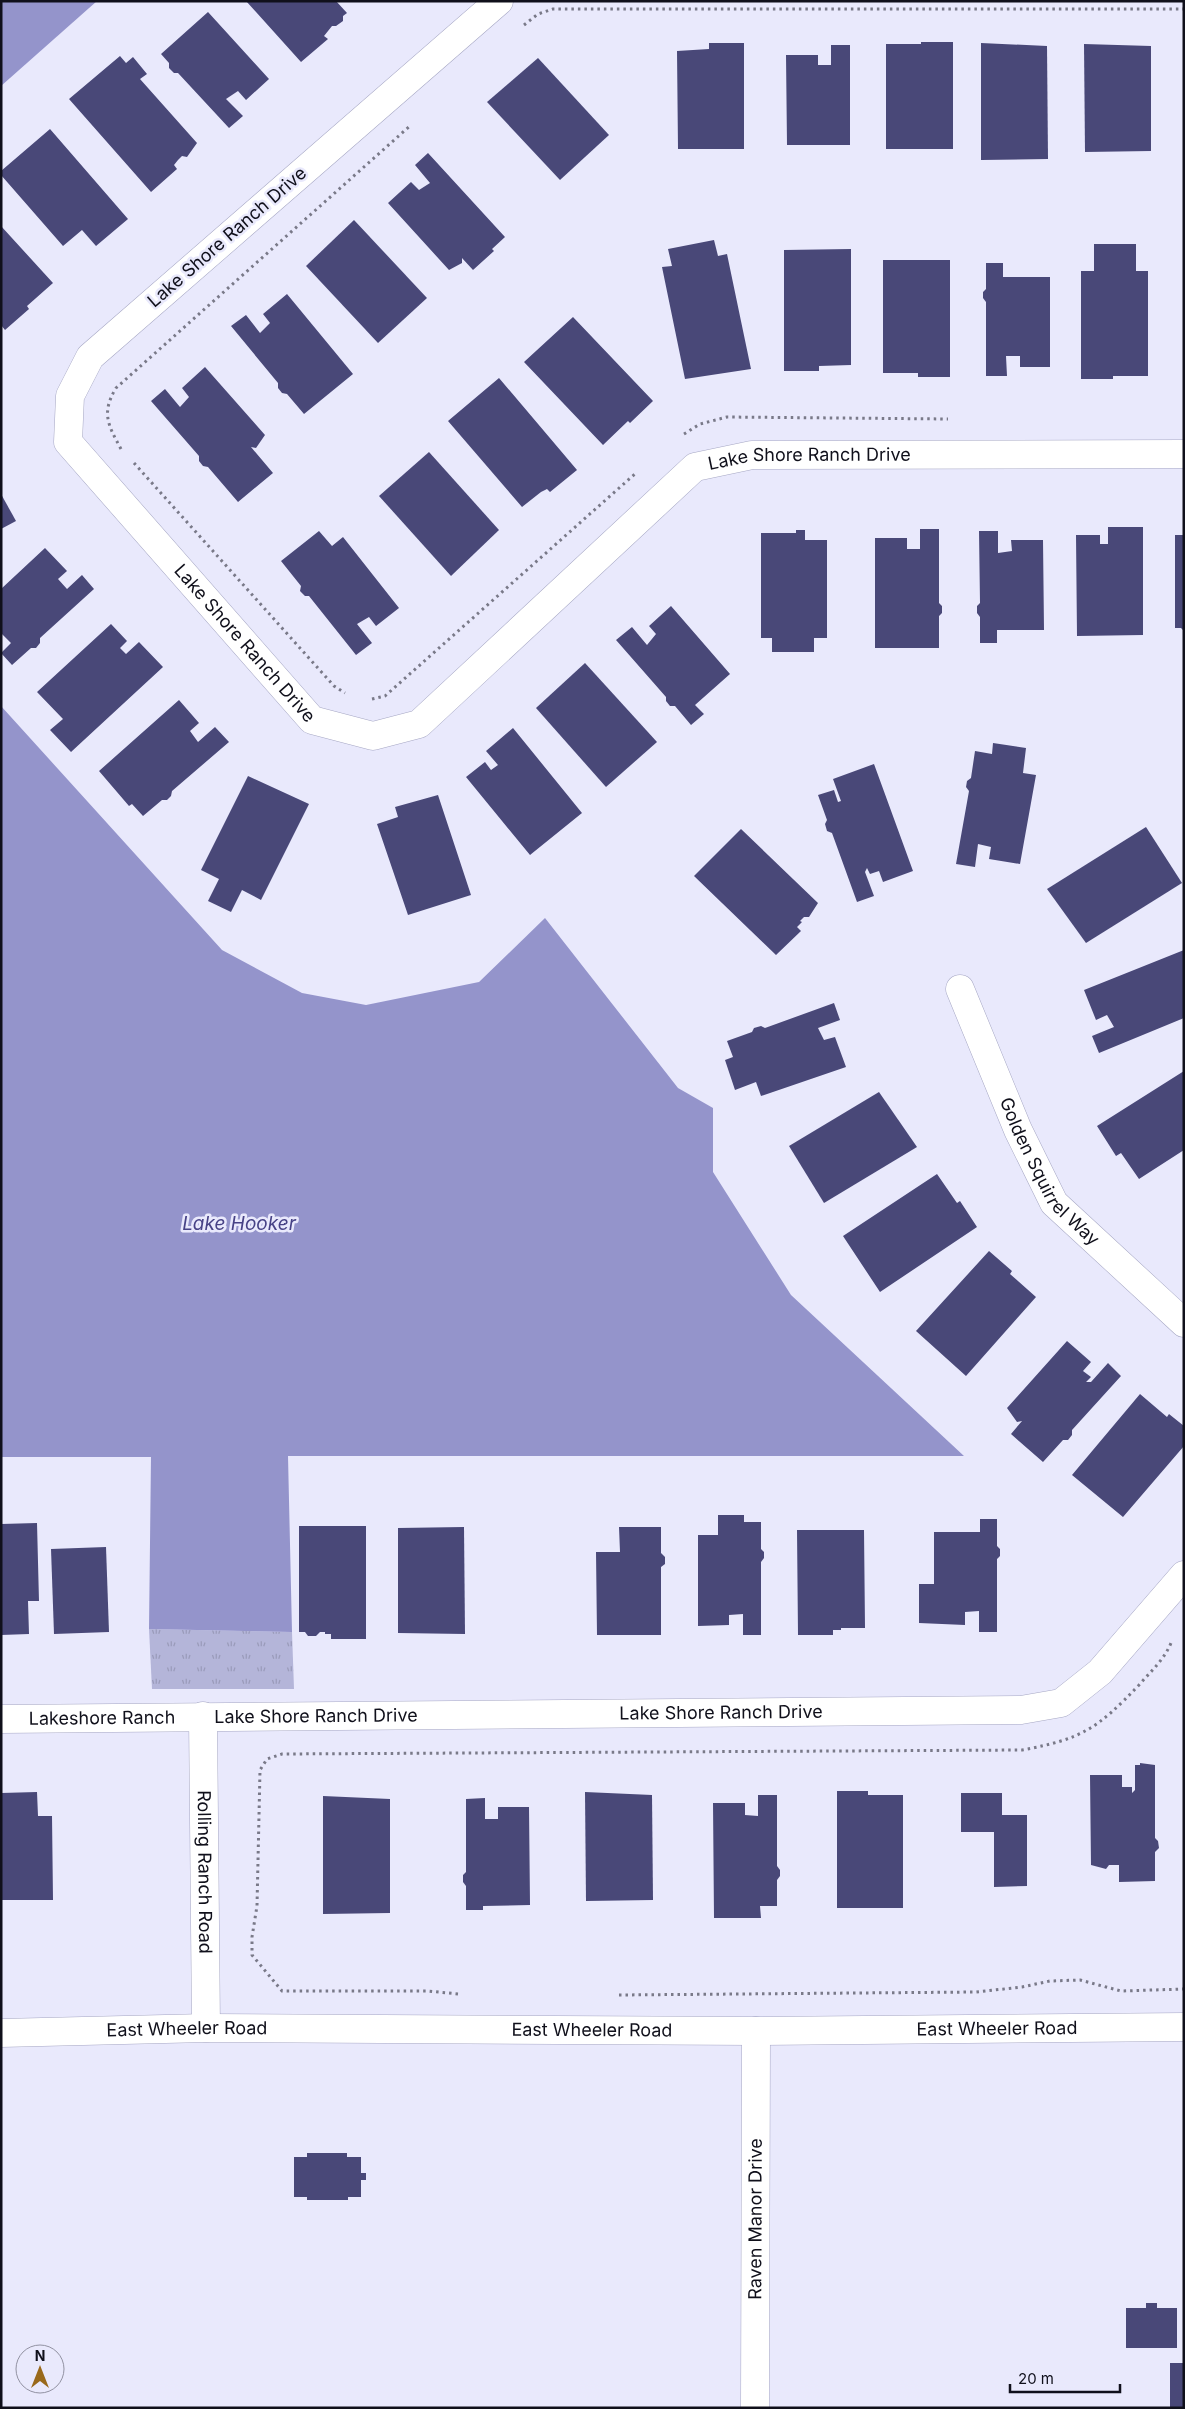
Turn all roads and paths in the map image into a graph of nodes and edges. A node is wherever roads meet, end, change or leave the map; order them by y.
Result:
1 (499, 1) edge
2 (1184, 10) edge
3 (524, 25) dead end
4 (411, 124) dead end
5 (956, 419) dead end
6 (677, 439) dead end
7 (1184, 454) edge
8 (127, 455) dead end
9 (133, 462) dead end
10 (640, 469) dead end
11 (352, 697) dead end
12 (367, 701) dead end
13 (960, 989) dead end
14 (1184, 1322) edge
15 (1184, 1575) edge
16 (1172, 1640) dead end
17 (203, 1716) junction
18 (1, 1719) edge
19 (1184, 1989) edge
20 (465, 1995) dead end
21 (612, 1995) dead end
22 (206, 2028) junction
23 (1184, 2028) edge
24 (756, 2031) junction
25 (1, 2033) edge
26 (755, 2408) edge

1 - 7 street, Lake Shore Ranch Drive
2 - 3 path
4 - 8 path
5 - 6 path
9 - 11 path
10 - 12 path
13 - 14 street, Golden Squirrel Way
15 - 17 street, Lake Shore Ranch Drive
16 - 20 path
17 - 18 street, Lakeshore Ranch
17 - 22 street, Rolling Ranch Road
19 - 21 path
22 - 24 street, East Wheeler Road
22 - 25 street, East Wheeler Road
23 - 24 street, East Wheeler Road
24 - 26 street, Raven Manor Drive

